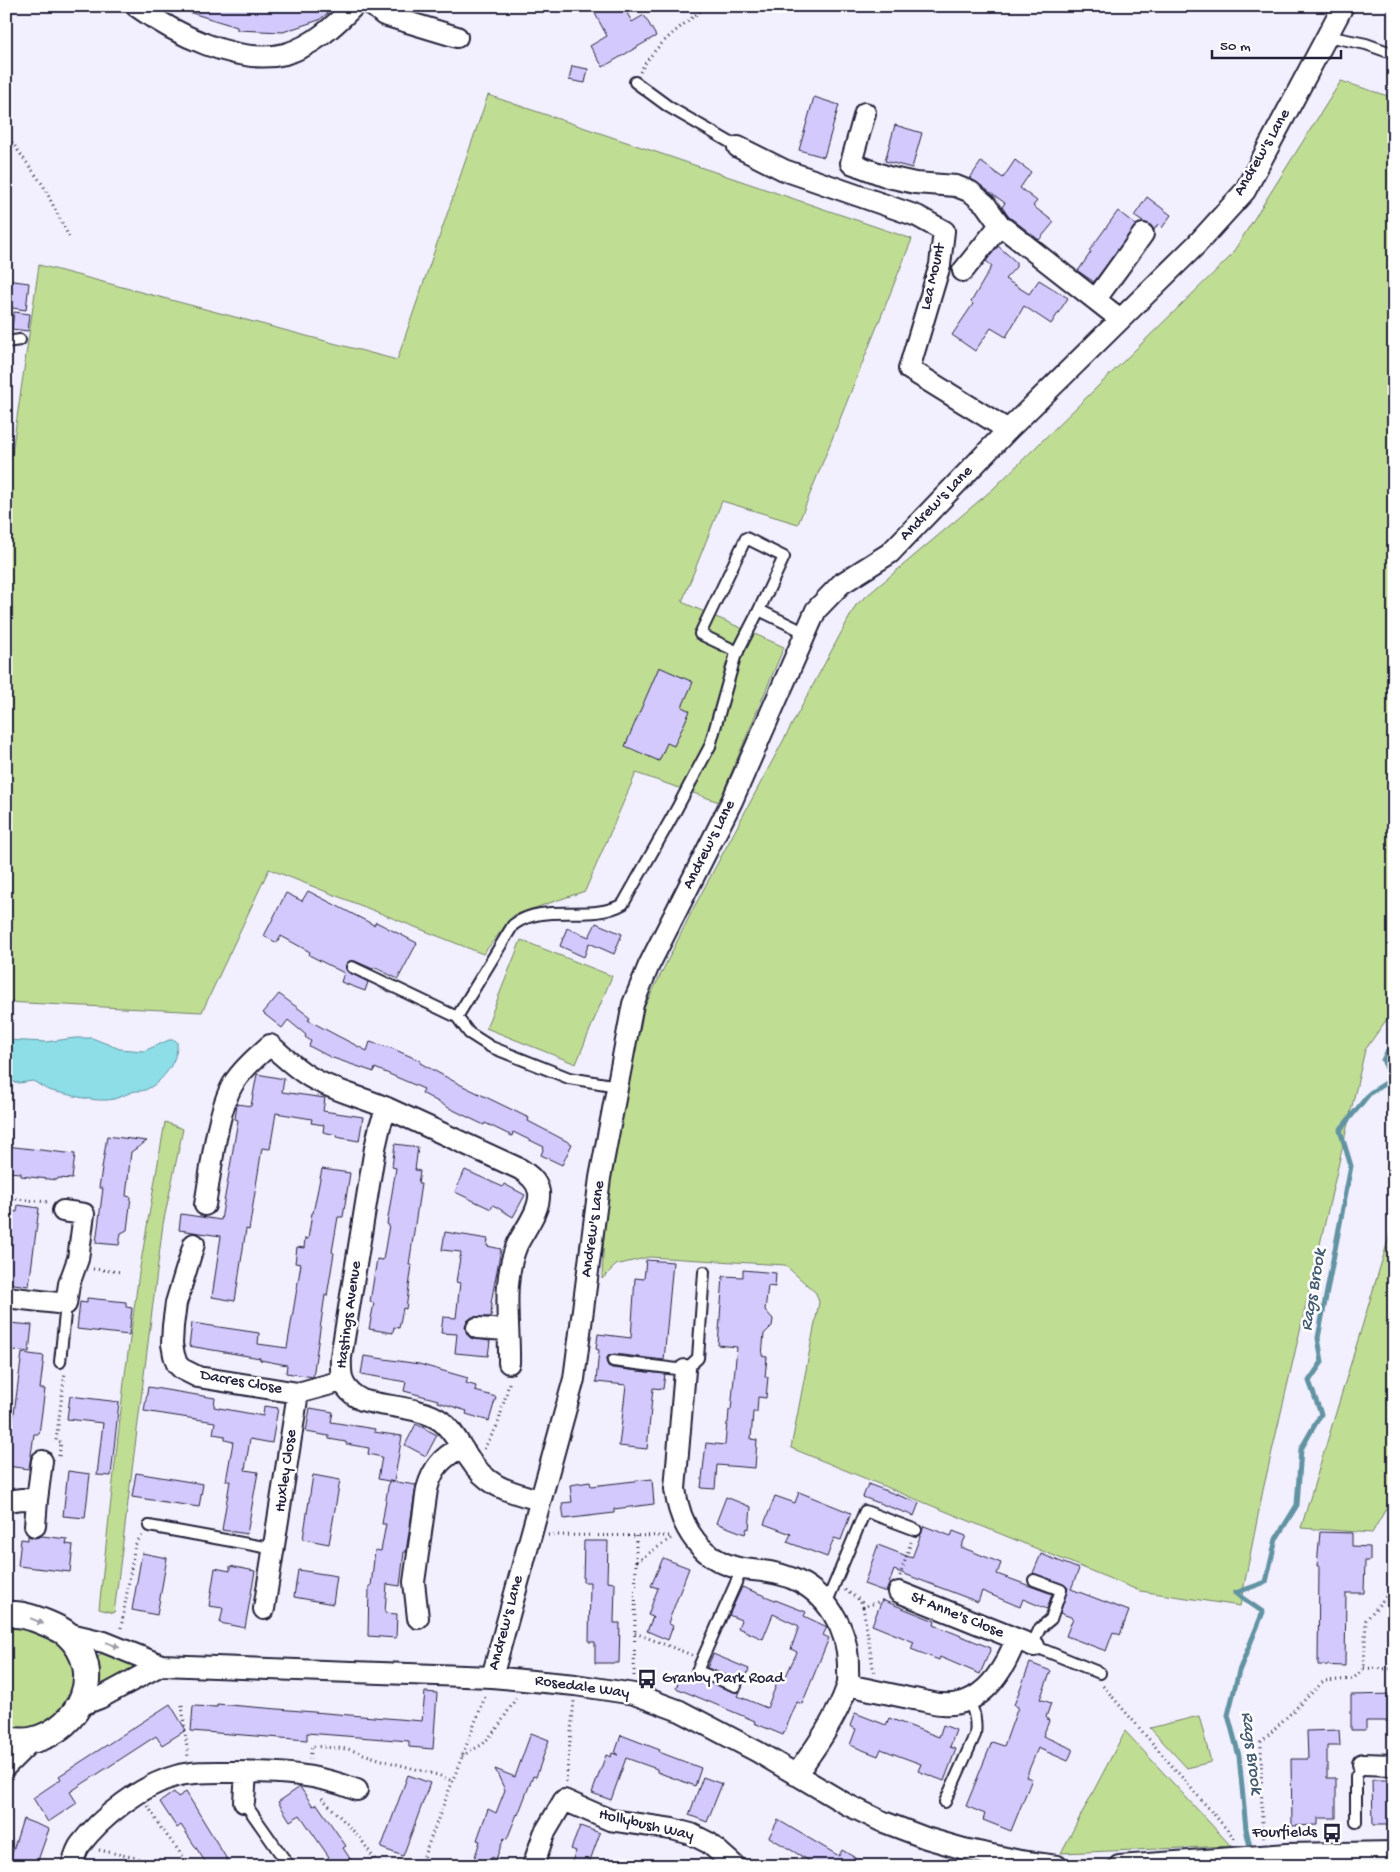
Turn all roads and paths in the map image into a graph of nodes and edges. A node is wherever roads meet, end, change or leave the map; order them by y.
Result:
1 (136, 6) edge
2 (354, 6) edge
3 (373, 6) edge
4 (706, 6) edge
5 (1342, 6) edge
6 (1327, 36) junction
7 (457, 37) dead end
8 (1394, 54) edge
9 (635, 82) joint
10 (865, 113) dead end
11 (6, 134) edge
12 (738, 147) joint
13 (1000, 225) junction
14 (1143, 234) dead end
15 (69, 237) dead end
16 (963, 271) dead end
17 (1096, 299) junction
18 (1120, 319) junction
19 (20, 340) dead end
20 (6, 342) edge
21 (1008, 430) junction
22 (759, 610) junction
23 (806, 633) junction
24 (738, 652) junction
25 (352, 967) dead end
26 (457, 1017) junction
27 (618, 1086) junction
28 (387, 1108) junction
29 (6, 1198) edge
30 (205, 1205) dead end
31 (63, 1211) joint
32 (194, 1244) dead end
33 (75, 1268) junction
34 (122, 1272) dead end
35 (704, 1272) dead end
36 (6, 1298) edge
37 (66, 1304) junction
38 (477, 1328) dead end
39 (508, 1330) junction
40 (613, 1361) dead end
41 (60, 1362) joint
42 (510, 1363) joint
43 (685, 1370) junction
44 (342, 1381) junction
45 (298, 1393) junction
46 (466, 1454) junction
47 (51, 1459) joint
48 (37, 1500) junction
49 (539, 1500) junction
50 (6, 1501) edge
51 (35, 1526) dead end
52 (149, 1526) joint
53 (916, 1530) dead end
54 (530, 1535) junction
55 (636, 1536) junction
56 (275, 1548) junction
57 (636, 1562) junction
58 (742, 1568) junction
59 (1034, 1580) dead end
60 (1394, 1587) edge
61 (899, 1592) dead end
62 (826, 1604) junction
63 (863, 1607) dead end
64 (264, 1609) dead end
65 (6, 1614) edge
66 (418, 1618) dead end
67 (121, 1628) dead end
68 (66, 1633) junction
69 (634, 1633) junction
70 (1027, 1644) junction
71 (702, 1659) junction
72 (161, 1665) junction
73 (1364, 1668) junction
74 (1394, 1669) edge
75 (1100, 1673) dead end
76 (492, 1677) junction
77 (576, 1685) junction
78 (848, 1685) junction
79 (1102, 1685) dead end
80 (736, 1686) dead end
81 (872, 1690) junction
82 (519, 1693) dead end
83 (634, 1694) junction
84 (969, 1699) junction
85 (79, 1706) junction
86 (182, 1706) dead end
87 (6, 1740) edge
88 (32, 1740) junction
89 (462, 1756) junction
90 (1363, 1764) joint
91 (1394, 1765) edge
92 (6, 1766) edge
93 (246, 1772) junction
94 (190, 1774) junction
95 (796, 1774) junction
96 (308, 1775) junction
97 (452, 1781) junction
98 (357, 1790) dead end
99 (140, 1793) junction
100 (564, 1800) junction
101 (244, 1802) joint
102 (945, 1802) dead end
103 (1356, 1822) dead end
104 (79, 1846) junction
105 (1394, 1852) edge
106 (1258, 1856) junction
107 (962, 1857) edge
108 (72, 1866) edge
109 (174, 1866) edge
110 (189, 1866) edge
111 (289, 1866) edge
112 (383, 1866) edge
113 (420, 1866) edge
114 (533, 1866) edge
115 (735, 1866) edge
116 (1057, 1866) edge
117 (1119, 1866) edge

1 - 2 street
3 - 7 street
4 - 9 path
5 - 6 street, Andrew's Lane
6 - 8 lane
6 - 18 street, Andrew's Lane
9 - 12 lane
10 - 13 street
11 - 15 path
12 - 21 street, Lea Mount
13 - 16 street
13 - 17 street
14 - 17 street
17 - 18 street
18 - 21 street, Andrew's Lane
19 - 20 lane
21 - 23 street, Andrew's Lane
22 - 23 lane
22 - 24 lane
22 - 24 lane
23 - 27 street, Andrew's Lane
24 - 26 lane
25 - 26 lane
26 - 27 lane
27 - 49 street, Andrew's Lane
28 - 30 street
28 - 39 street
28 - 44 street, Hastings Avenue
29 - 31 path
31 - 33 street
32 - 45 street, Dacres Close
33 - 34 path
33 - 37 street
35 - 43 lane
36 - 37 street
37 - 41 lane
38 - 39 street
39 - 42 street
40 - 43 lane
41 - 47 path
42 - 46 path
43 - 58 street
44 - 45 street, Dacres Close
44 - 46 street, Hastings Avenue
45 - 56 street, Huxley Close
46 - 49 street, Hastings Avenue
46 - 66 street
47 - 48 street
48 - 50 street
48 - 51 street
49 - 54 street, Andrew's Lane
52 - 56 lane
52 - 67 path
53 - 62 lane
54 - 55 path
54 - 76 street, Andrew's Lane
55 - 57 path
55 - 57 path
56 - 64 street, Huxley Close
57 - 69 path
58 - 62 street
58 - 71 lane
59 - 70 lane
60 - 73 path
61 - 70 street, St Anne's Close
62 - 78 street
63 - 81 path
65 -> 68 street, Rosedale Way
68 -> 72 street, Rosedale Way
68 - 85 street, Rosedale Way
69 - 71 path
69 - 83 path
70 - 75 lane
70 - 84 street, St Anne's Close
71 - 80 lane
72 - 76 street, Rosedale Way
72 - 85 street, Rosedale Way
73 - 74 path
73 - 106 path
76 - 77 street, Rosedale Way
76 - 89 path, Andrew's Lane
77 - 83 street, Rosedale Way
77 - 100 path
78 - 81 street, St Anne's Close
78 - 95 street
79 - 106 path
81 - 84 street, St Anne's Close
82 - 89 path
83 - 95 street, Rosedale Way
84 - 102 lane
85 - 88 street, Rosedale Way
86 - 94 path
87 - 88 street, Rosedale Way
88 - 92 street, Rosedale Way
89 - 97 path, Andrew's Lane
90 - 91 street
90 - 103 lane
93 - 94 street
93 - 96 street
93 - 101 street
94 - 99 street
95 - 107 street, Rosedale Way
96 - 97 path
96 - 98 street
96 - 112 path
97 - 113 path, Andrew's Lane
99 - 104 street
99 - 110 path
100 - 114 street
100 - 115 street, Hollybush Way
101 - 111 lane
104 - 108 street
104 - 109 path
105 - 106 street
106 - 117 street
107 - 116 street, Rosedale Way

